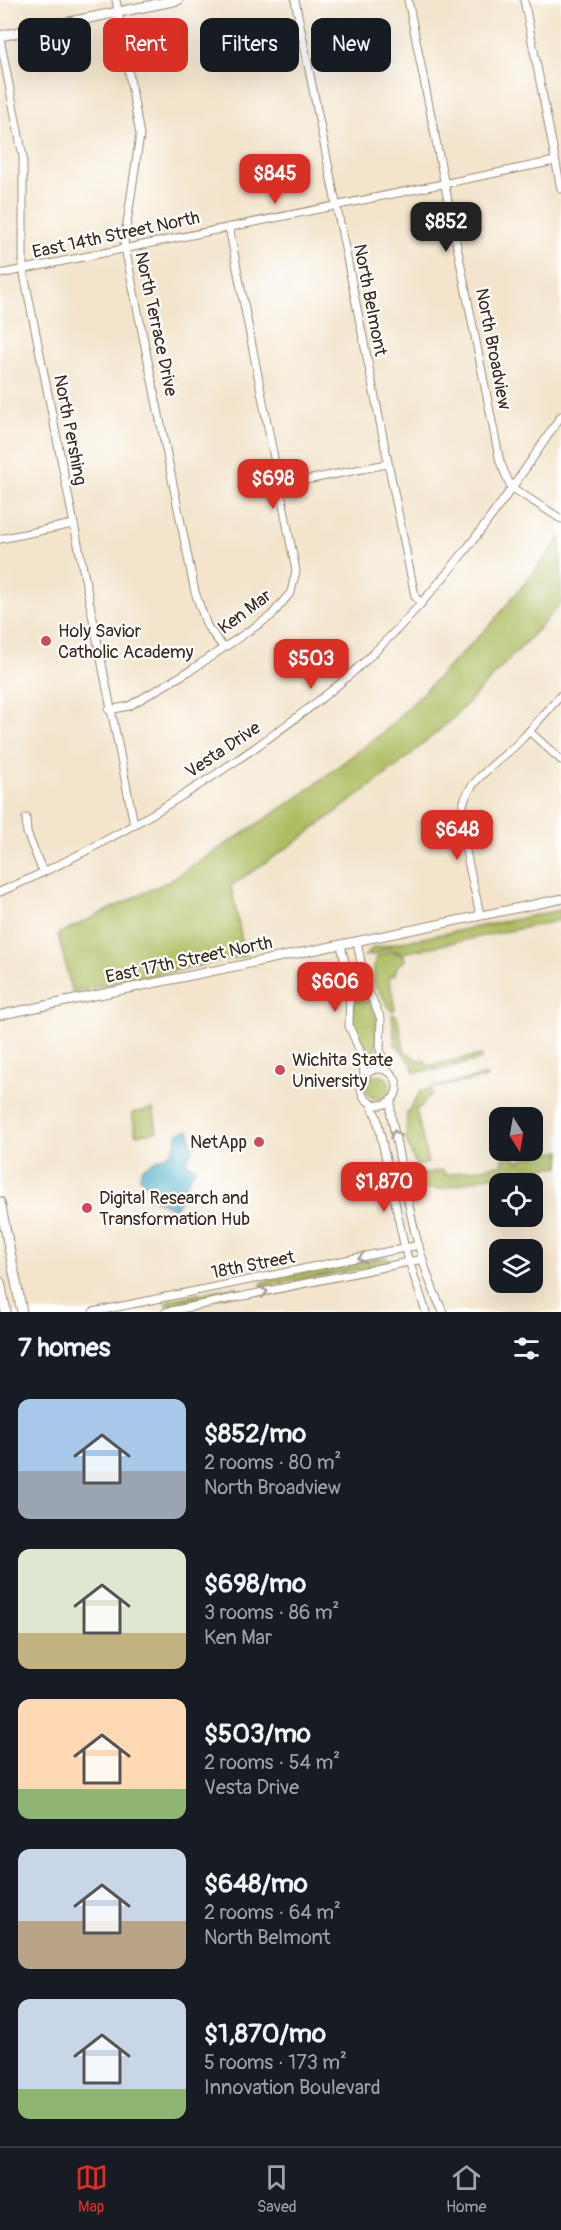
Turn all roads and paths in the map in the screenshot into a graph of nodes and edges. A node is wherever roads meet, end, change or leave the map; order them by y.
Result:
1 (116, 0) edge
2 (178, 0) edge
3 (295, 0) edge
4 (408, 0) edge
5 (524, 0) edge
6 (118, 12) junction
7 (0, 37) edge
8 (555, 160) junction
9 (445, 183) junction
10 (561, 189) edge
11 (336, 205) junction
12 (229, 227) junction
13 (125, 248) junction
14 (23, 269) junction
15 (0, 274) edge
16 (561, 416) edge
17 (387, 464) junction
18 (280, 485) junction
19 (513, 488) junction
20 (561, 519) edge
21 (73, 524) junction
22 (0, 539) edge
23 (421, 604) junction
24 (223, 647) junction
25 (561, 695) edge
26 (109, 710) junction
27 (529, 731) junction
28 (561, 760) edge
29 (26, 818) dead end
30 (134, 824) junction
31 (43, 872) junction
32 (0, 892) edge
33 (561, 899) edge
34 (480, 915) junction
35 (357, 942) junction
36 (341, 945) junction
37 (0, 1015) edge
38 (385, 1069) junction
39 (364, 1075) junction
40 (391, 1101) junction
41 (371, 1104) junction
42 (0, 1202) edge
43 (419, 1245) junction
44 (405, 1249) junction
45 (423, 1259) junction
46 (409, 1263) junction
47 (0, 1282) edge
48 (6, 1312) edge
49 (22, 1312) edge
50 (93, 1312) edge
51 (166, 1312) edge
52 (426, 1312) edge
53 (443, 1312) edge

1 - 6 street, North Terrace Drive
2 - 6 main road
3 - 11 street, North Belmont
4 - 9 street, North Broadview
5 - 8 street
6 - 7 main road
6 - 13 street, North Terrace Drive
7 - 14 street, North Pershing
8 - 9 street, East 14th Street North
8 - 10 street
9 - 11 street, East 14th Street North
9 - 19 street, North Broadview
11 - 12 street, East 14th Street North
11 - 17 street, North Belmont
12 - 13 street, East 14th Street North
12 - 18 street, Ken Mar
13 - 14 street, East 14th Street North
13 - 24 street, North Terrace Drive
14 - 15 street, East 14th Street North
14 - 21 street, North Pershing
16 - 19 street, Vesta Drive
17 - 18 street
17 - 23 street, North Belmont
18 - 24 street, Ken Mar
19 - 20 street
19 - 23 street, Vesta Drive
21 - 22 street
21 - 26 street, North Pershing
23 - 30 street, Vesta Drive
24 - 26 street, Ken Mar
25 - 27 street
26 - 30 street, North Pershing
27 - 28 street
27 - 34 street
29 - 31 street
30 - 31 street, Vesta Drive
31 - 32 street, Vesta Drive
33 - 34 street, East 17th Street North
34 - 35 street, East 17th Street North
35 - 36 street, East 17th Street North
35 - 38 street
36 - 37 street, East 17th Street North
36 - 39 street
38 - 39 street
38 - 40 street
39 - 41 street
40 - 41 street
43 -> 40 street
41 - 44 street
42 - 49 main road
43 - 44 street, 18th Street
43 - 45 street
44 - 46 street
44 -> 50 street, 18th Street
45 - 46 street, 18th Street
45 - 53 street
51 -> 46 street, 18th Street
46 - 52 street
47 - 48 main road

